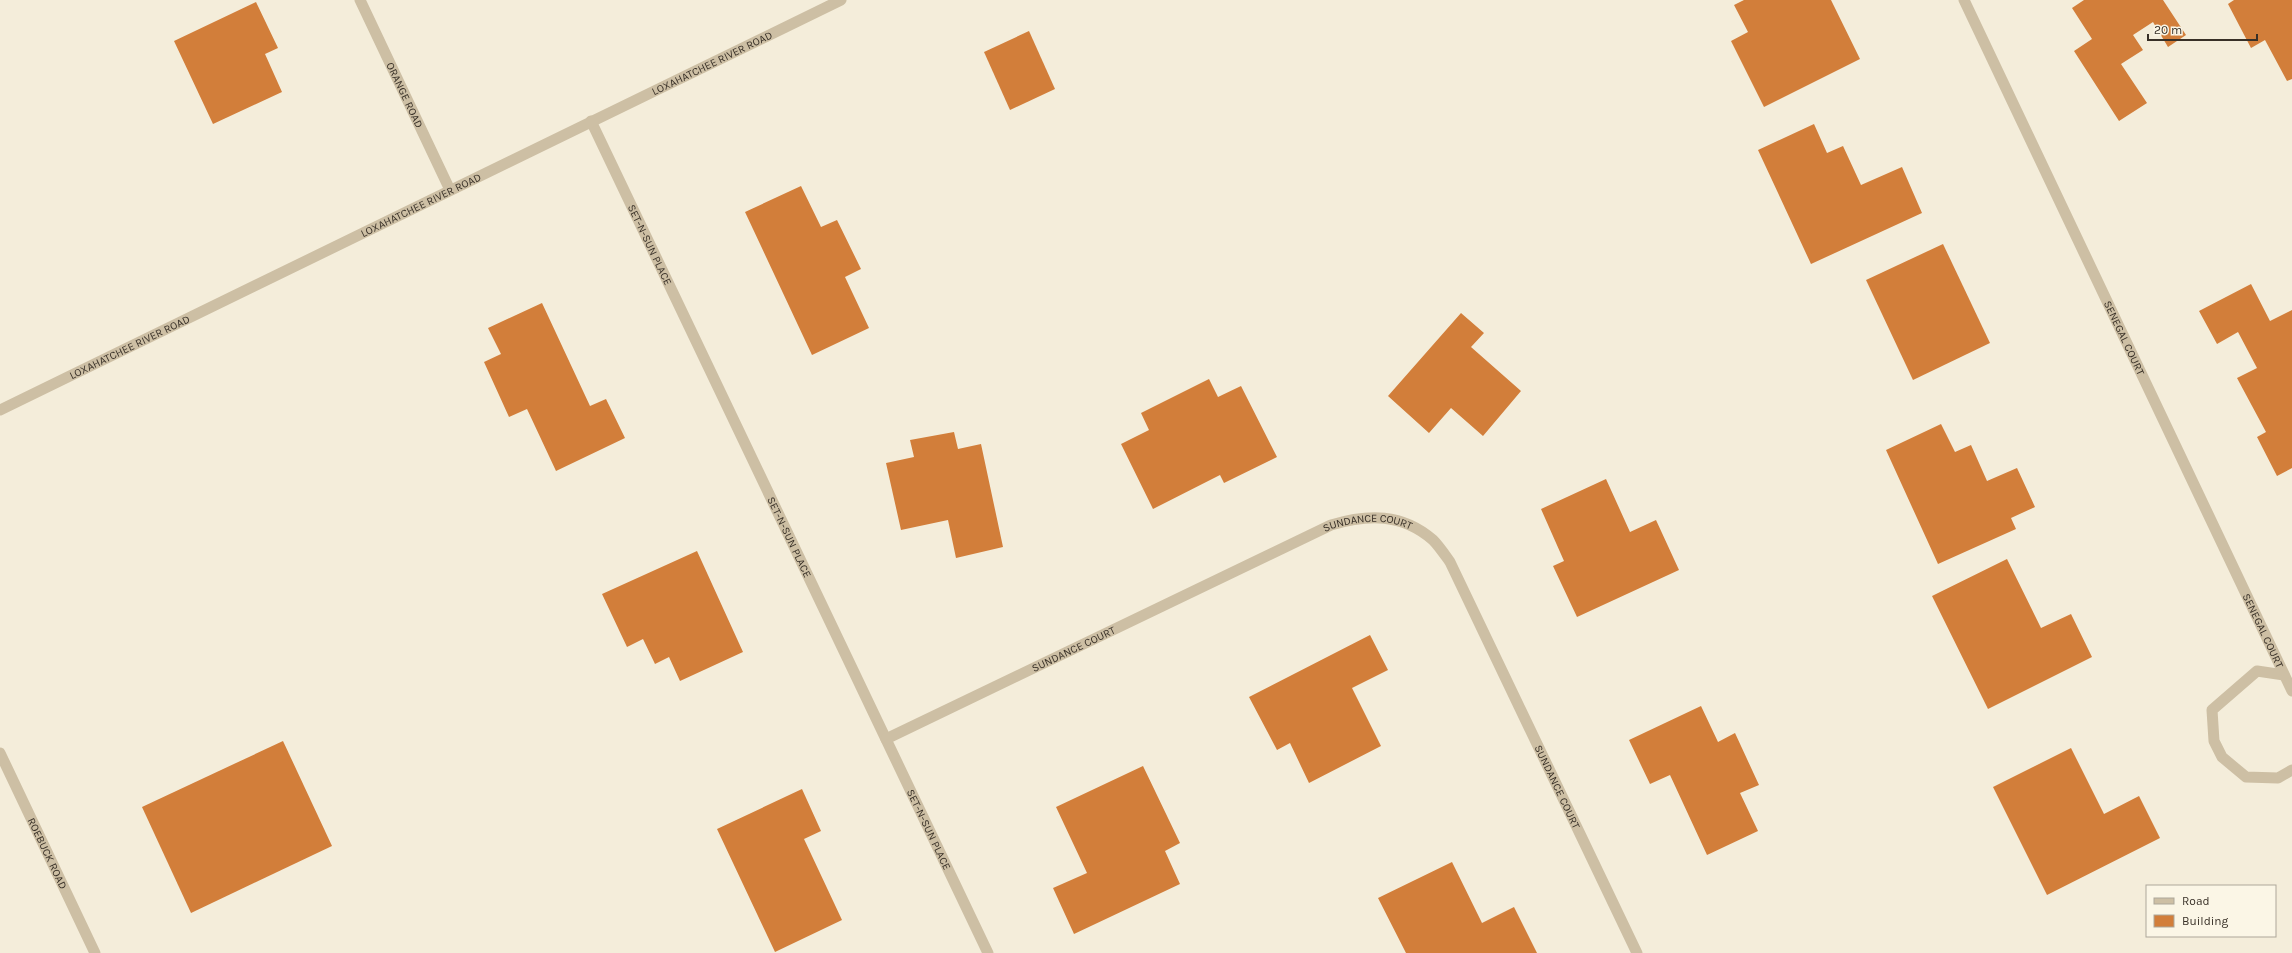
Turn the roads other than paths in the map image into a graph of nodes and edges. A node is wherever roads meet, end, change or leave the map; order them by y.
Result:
1 (360, 0) edge
2 (841, 0) edge
3 (1964, 0) edge
4 (591, 121) junction
5 (450, 190) junction
6 (0, 410) edge
7 (2284, 675) junction
8 (2292, 691) edge
9 (886, 739) junction
10 (0, 753) edge
11 (2292, 770) edge
12 (96, 953) edge
13 (988, 953) edge
14 (1637, 953) edge

1 - 5 street, ORANGE ROAD
2 - 4 street, LOXAHATCHEE RIVER ROAD
3 - 7 street, SENEGAL COURT
4 - 5 street, LOXAHATCHEE RIVER ROAD
4 - 9 street, SET-N-SUN PLACE
5 - 6 street, LOXAHATCHEE RIVER ROAD
7 - 8 street, SENEGAL COURT
7 - 11 street, SENEGAL COURT
9 - 13 street, SET-N-SUN PLACE
9 - 14 street, SUNDANCE COURT
10 - 12 street, ROEBUCK ROAD

